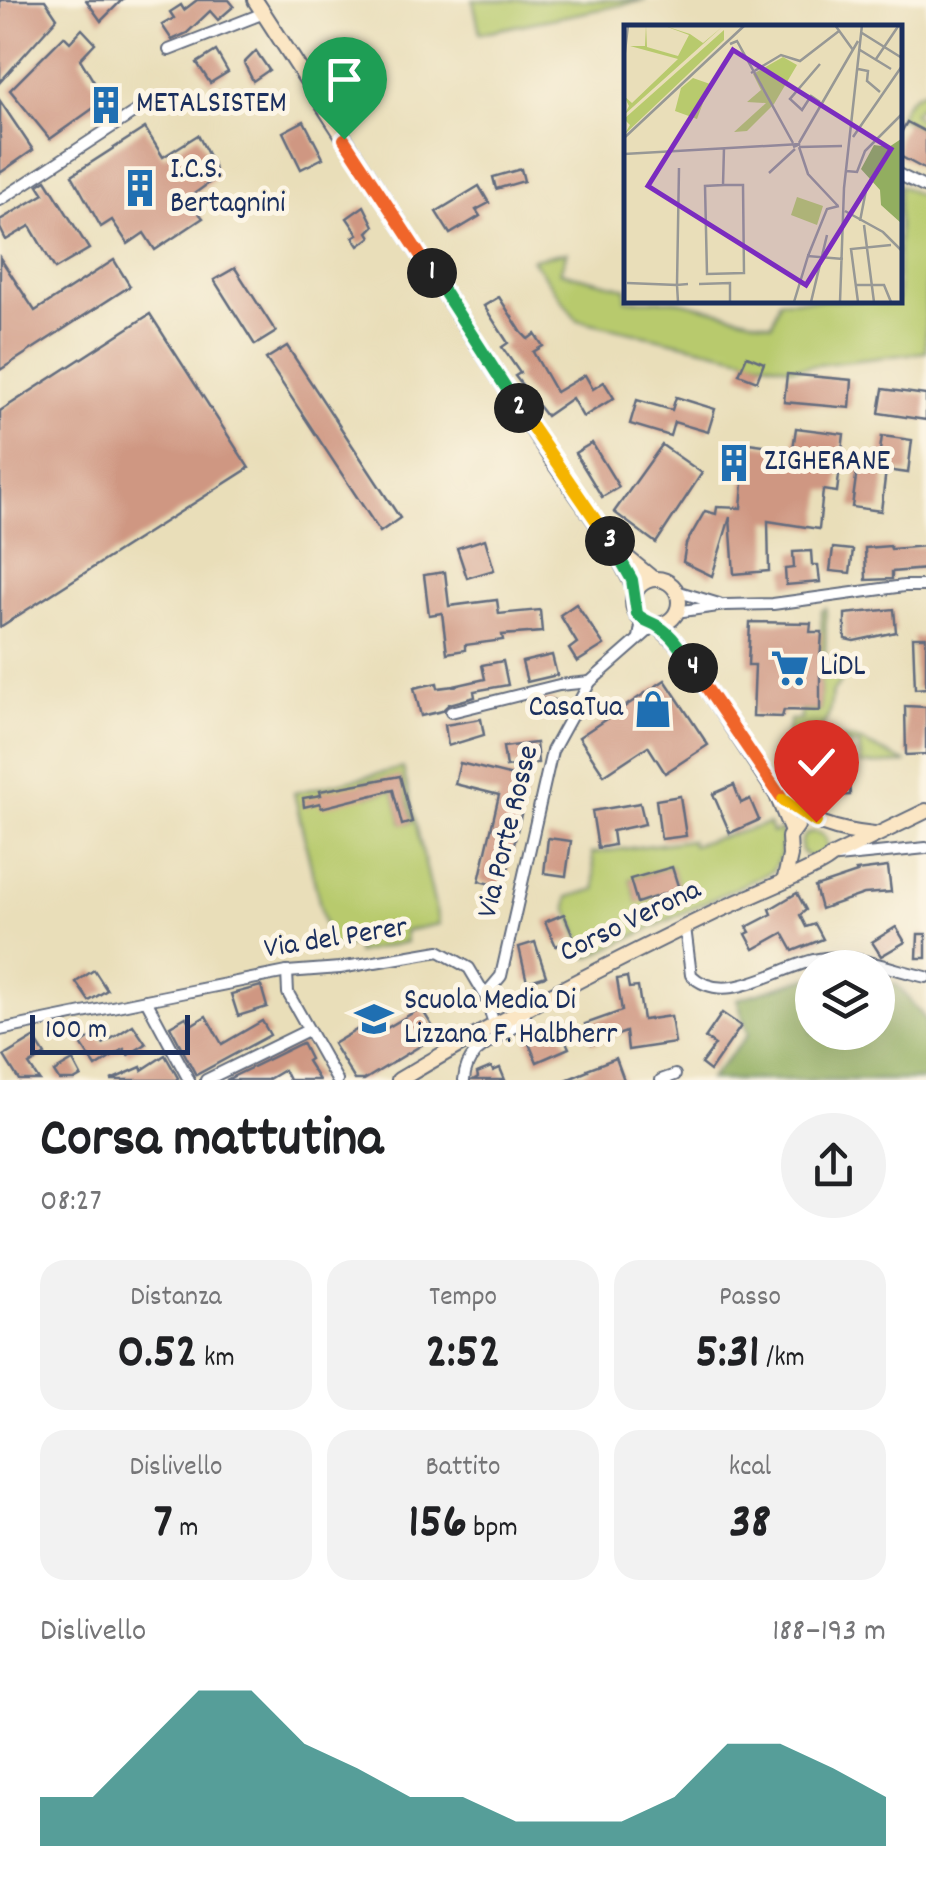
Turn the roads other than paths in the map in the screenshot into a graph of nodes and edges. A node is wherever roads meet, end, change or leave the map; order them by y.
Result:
1 (260, 7) edge
2 (169, 50) dead end
3 (181, 97) dead end
4 (901, 176) edge
5 (926, 188) edge
6 (0, 200) edge
7 (612, 545) junction
8 (653, 579) junction
9 (926, 586) edge
10 (636, 591) junction
11 (676, 591) junction
12 (725, 606) junction
13 (660, 620) junction
14 (590, 682) junction
15 (451, 712) dead end
16 (777, 795) junction
17 (926, 811) edge
18 (811, 821) junction
19 (826, 827) junction
20 (792, 832) junction
21 (874, 835) junction
22 (926, 848) edge
23 (790, 856) junction
24 (831, 857) junction
25 (808, 868) junction
26 (785, 878) junction
27 (685, 927) junction
28 (288, 972) junction
29 (926, 977) edge
30 (485, 995) junction
31 (146, 1000) junction
32 (530, 1004) junction
33 (494, 1024) junction
34 (0, 1030) edge
35 (308, 1030) junction
36 (675, 1074) dead end
37 (189, 1080) edge
38 (206, 1080) edge
39 (336, 1080) edge
40 (399, 1080) edge
41 (464, 1080) edge
42 (661, 1080) edge

1 - 2 street
1 - 7 street
3 - 6 street
4 - 5 street
7 - 8 street
7 - 10 street
8 - 10 street
8 - 11 street
9 - 12 street
10 - 13 street
11 - 12 street
11 - 13 street
12 - 13 street
13 - 14 street, Via Porte Rosse
13 - 16 street
14 - 15 street, Via Porte Rosse
14 - 30 street, Via Porte Rosse
16 - 18 street
16 - 20 street
17 - 21 street
18 - 19 street
18 - 20 street
19 - 21 street
19 - 24 street
20 - 23 street
21 - 24 street
22 - 24 street
23 - 25 street
23 - 26 street
24 - 25 street
25 - 26 street, Corso Verona
26 - 27 street, Corso Verona
27 - 29 street
27 - 32 street, Corso Verona
28 - 30 street, Via del Perer
28 - 31 street, Via del Perer
28 - 35 street
30 - 33 street, Via del Perer
31 - 34 street, Via del Perer
31 - 37 street
32 - 33 street, Corso Verona
32 - 41 street
33 - 40 street, Corso Verona
35 - 38 street
35 - 39 street
36 - 42 street

